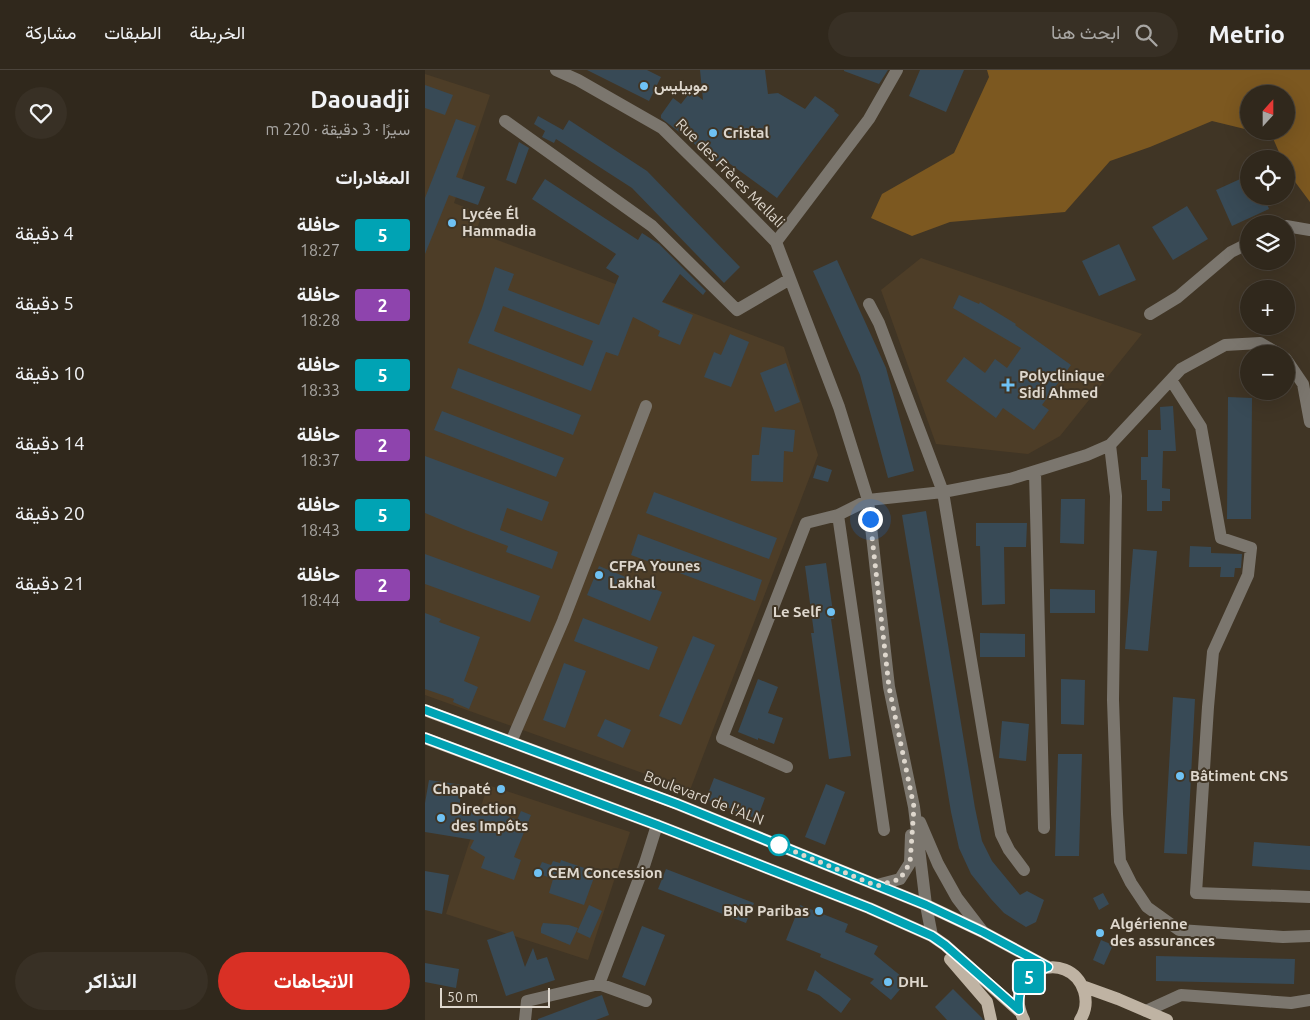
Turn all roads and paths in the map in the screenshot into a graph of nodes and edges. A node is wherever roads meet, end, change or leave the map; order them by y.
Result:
1 (556, 70) edge
2 (897, 70) edge
3 (505, 121) dead end
4 (1295, 228) edge
5 (1310, 230) edge
6 (776, 242) junction
7 (1240, 248) edge
8 (790, 279) junction
9 (869, 304) dead end
10 (1150, 314) dead end
11 (1263, 345) edge
12 (1295, 372) edge
13 (1171, 380) junction
14 (646, 406) dead end
15 (1310, 422) edge
16 (1110, 445) junction
17 (1035, 472) junction
18 (943, 492) junction
19 (868, 500) junction
20 (838, 515) junction
21 (425, 710) edge
22 (425, 738) edge
23 (511, 742) junction
24 (787, 766) dead end
25 (914, 807) junction
26 (657, 825) junction
27 (1044, 828) dead end
28 (883, 830) dead end
29 (1024, 870) dead end
30 (877, 886) junction
31 (1310, 897) edge
32 (926, 905) junction
33 (983, 932) junction
34 (932, 936) junction
35 (1310, 936) edge
36 (1048, 967) junction
37 (599, 984) junction
38 (1082, 986) junction
39 (1310, 1000) edge
40 (646, 1001) dead end
41 (1146, 1011) junction
42 (1022, 1015) edge
43 (525, 1020) edge
44 (991, 1020) edge
45 (1080, 1020) edge
46 (1167, 1020) edge

1 - 6 street, Rue des Frères Mellali
2 - 6 street
3 - 8 street
4 - 5 street
6 - 8 street
7 - 10 street
8 - 19 street
9 - 18 street
11 - 13 street
12 - 15 street
13 - 16 street
13 - 31 street
14 - 23 street
16 - 17 street
16 - 35 street
17 - 18 street
17 - 27 street
18 - 19 street
18 - 29 street
19 - 20 street
19 - 25 street
20 - 24 street
20 - 28 street
21 - 23 main road, Boulevard de l'ALN
22 - 26 main road
23 - 30 main road, Boulevard de l'ALN
25 - 30 street
25 - 32 street
25 - 33 street
26 - 34 main road
26 - 37 street
30 - 32 main road, Boulevard de l'ALN
32 - 33 main road, Boulevard de l'ALN
32 - 34 street
33 - 36 main road, Boulevard de l'ALN
34 - 42 main road
34 - 44 main road
36 - 38 main road, Boulevard de l'ALN
36 - 42 main road
37 - 40 street
37 - 43 street
38 - 41 main road
38 - 45 main road
39 - 41 street
41 - 46 main road

